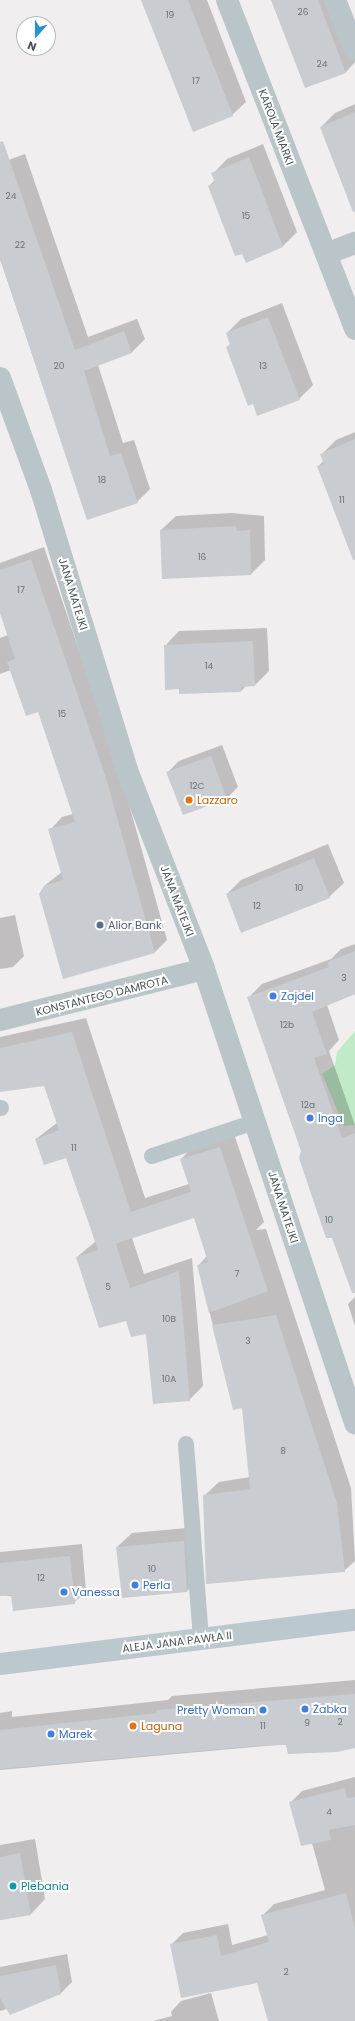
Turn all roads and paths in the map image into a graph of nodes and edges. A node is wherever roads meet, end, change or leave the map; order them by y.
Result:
1 (227, 0) edge
2 (335, 0) edge
3 (355, 50) edge
4 (355, 242) edge
5 (326, 254) junction
6 (355, 329) edge
7 (0, 378) edge
8 (204, 969) junction
9 (0, 1020) edge
10 (255, 1122) junction
11 (152, 1156) dead end
12 (355, 1424) edge
13 (186, 1444) dead end
14 (355, 1620) edge
15 (201, 1639) junction
16 (0, 1664) edge

1 - 5 street, KAROLA MIARKI
2 - 3 street
4 - 5 street
5 - 6 street, KAROLA MIARKI
7 - 8 street, JANA MATEJKI
8 - 9 street, KONSTANTEGO DAMROTA
8 - 10 street, JANA MATEJKI
10 - 11 lane
10 - 12 street, JANA MATEJKI
13 - 15 lane
14 - 15 main road, ALEJA JANA PAWŁA II
15 - 16 main road, ALEJA JANA PAWŁA II

